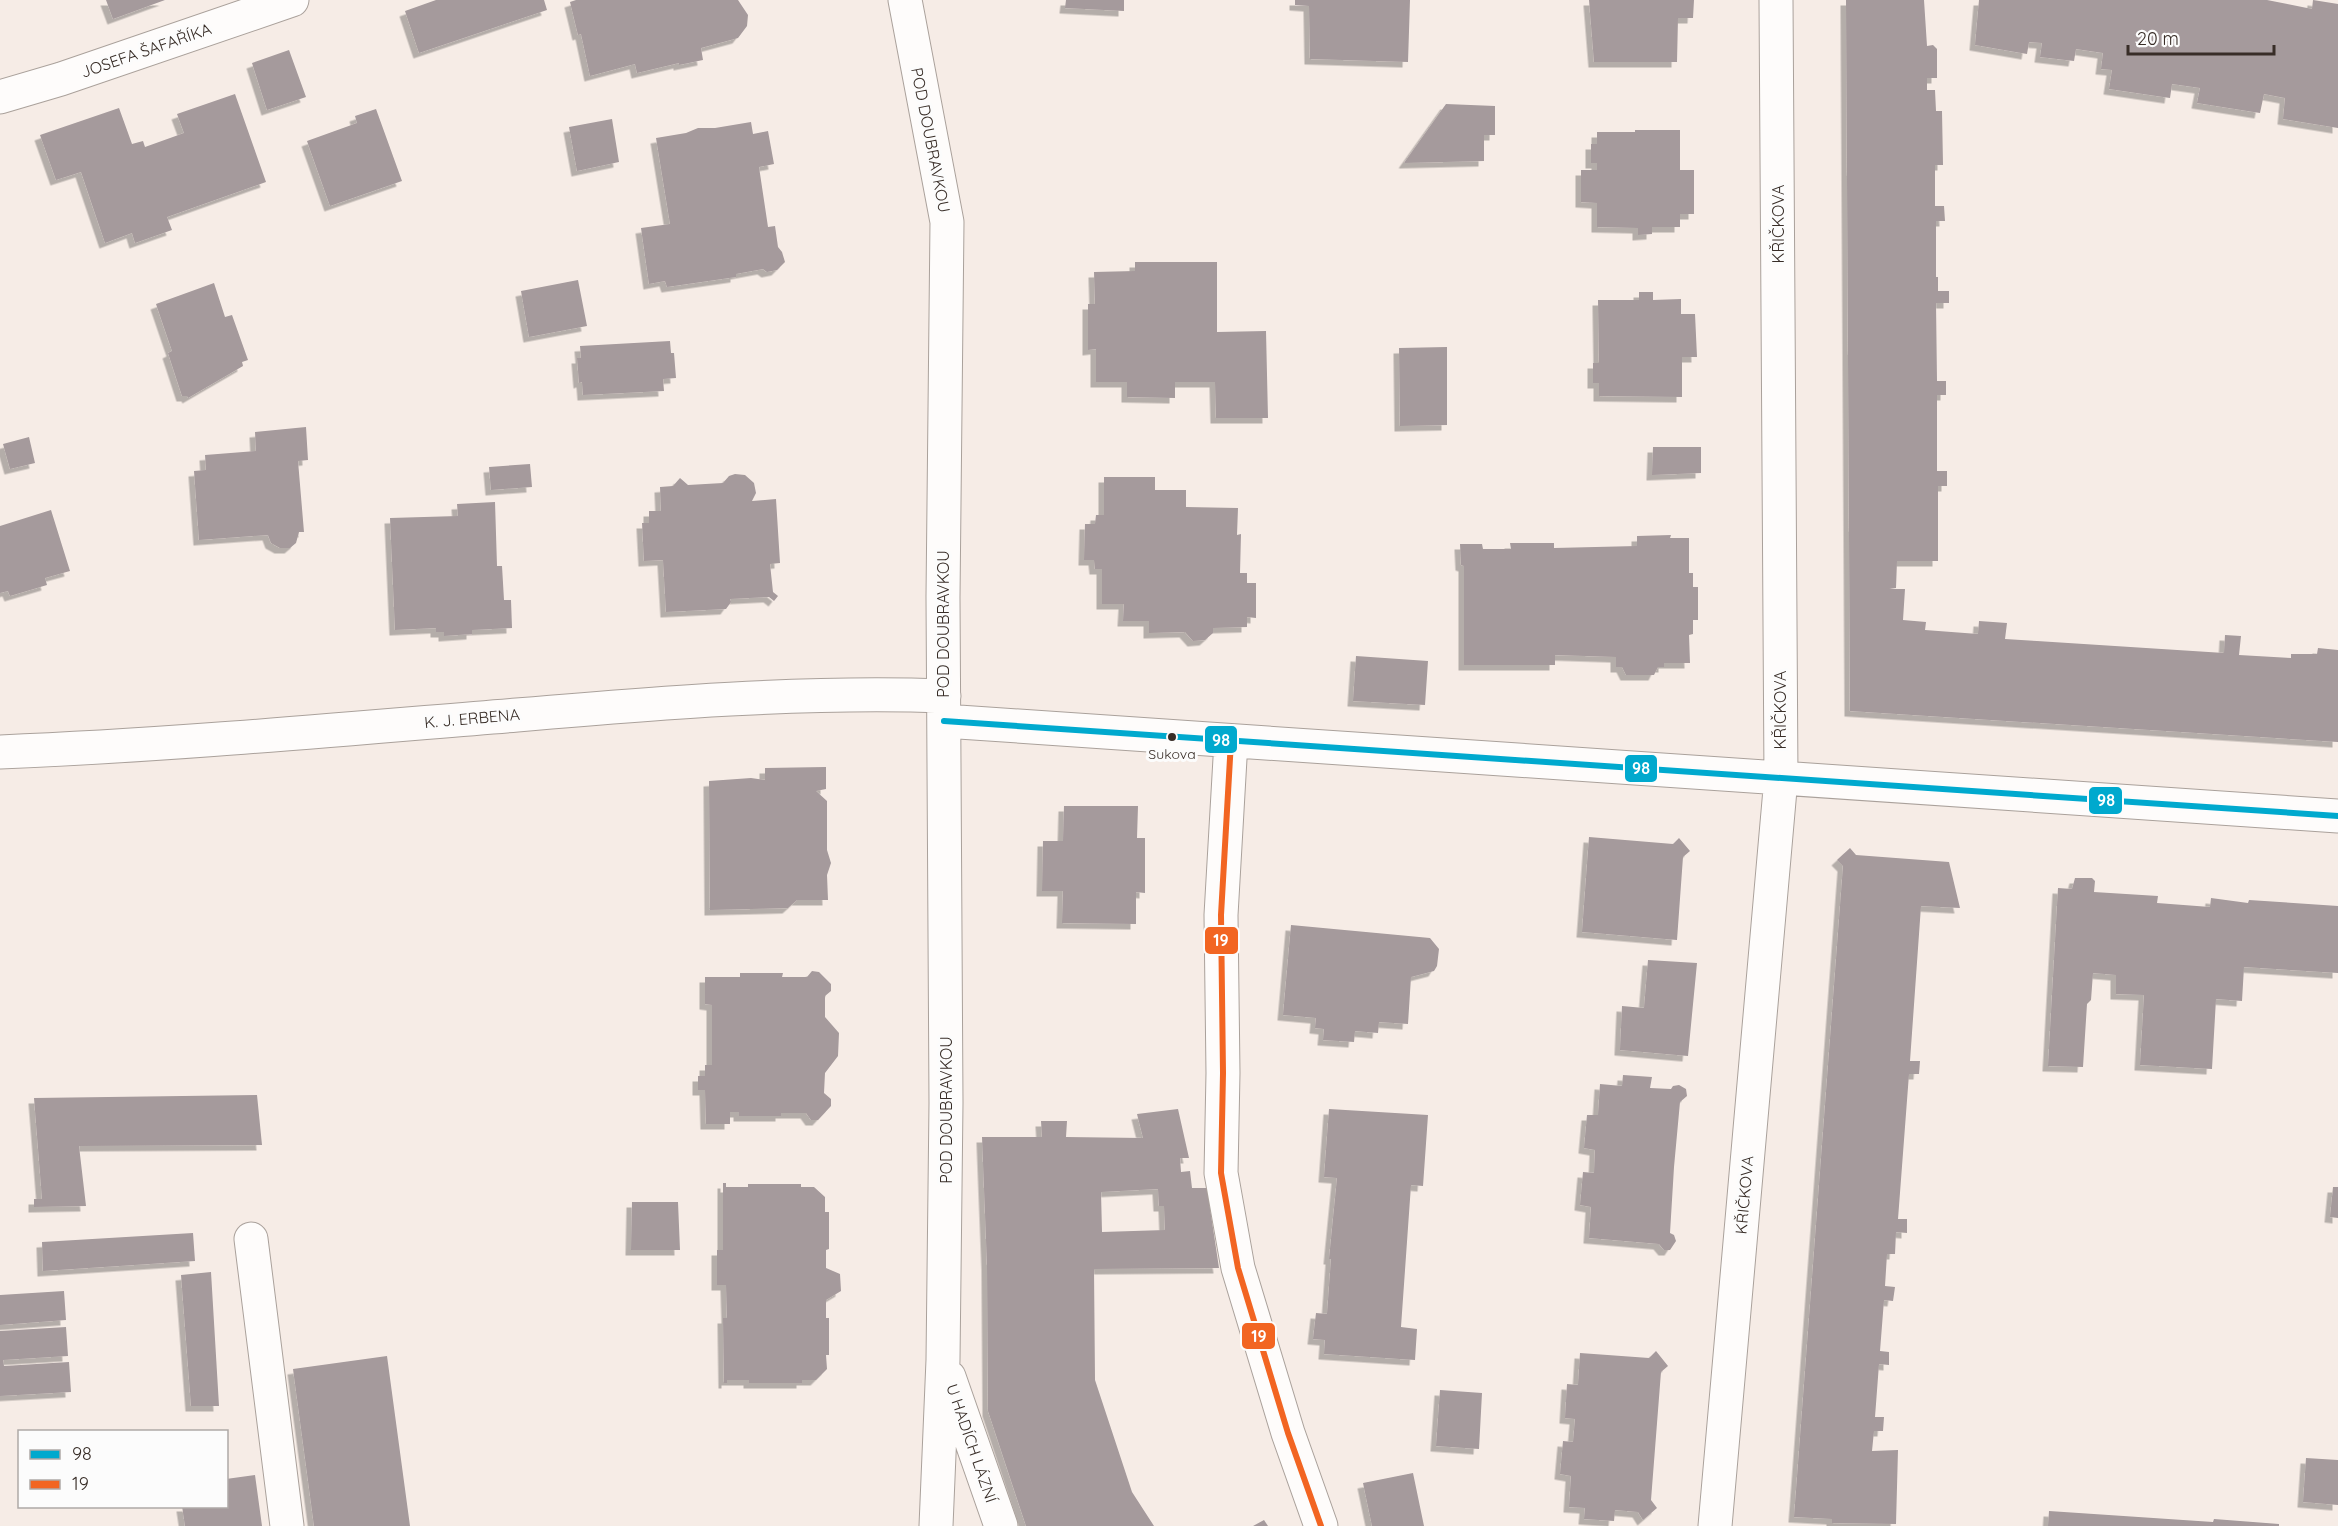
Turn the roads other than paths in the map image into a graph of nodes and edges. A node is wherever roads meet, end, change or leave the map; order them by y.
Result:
1 (292, 0) edge
2 (904, 0) edge
3 (1776, 0) edge
4 (0, 97) edge
5 (944, 708) junction
6 (1231, 741) junction
7 (0, 752) edge
8 (1781, 778) junction
9 (2338, 816) edge
10 (251, 1239) dead end
11 (943, 1360) junction
12 (287, 1526) edge
13 (936, 1526) edge
14 (1001, 1526) edge
15 (1321, 1526) edge
16 (1715, 1526) edge

1 - 4 street, JOSEFA ŠAFAŘÍKA
2 - 5 street, POD DOUBRAVKOU
3 - 8 street, KŘIČKOVA
5 - 6 street, K. J. ERBENA
5 - 7 street, K. J. ERBENA
5 - 11 street, POD DOUBRAVKOU
6 - 8 street, K. J. ERBENA
6 - 15 street
8 - 9 street, K. J. ERBENA
8 - 16 street, KŘIČKOVA
10 - 12 street
11 - 13 street, POD DOUBRAVKOU
11 - 14 street, U HADÍCH LÁZNÍ

